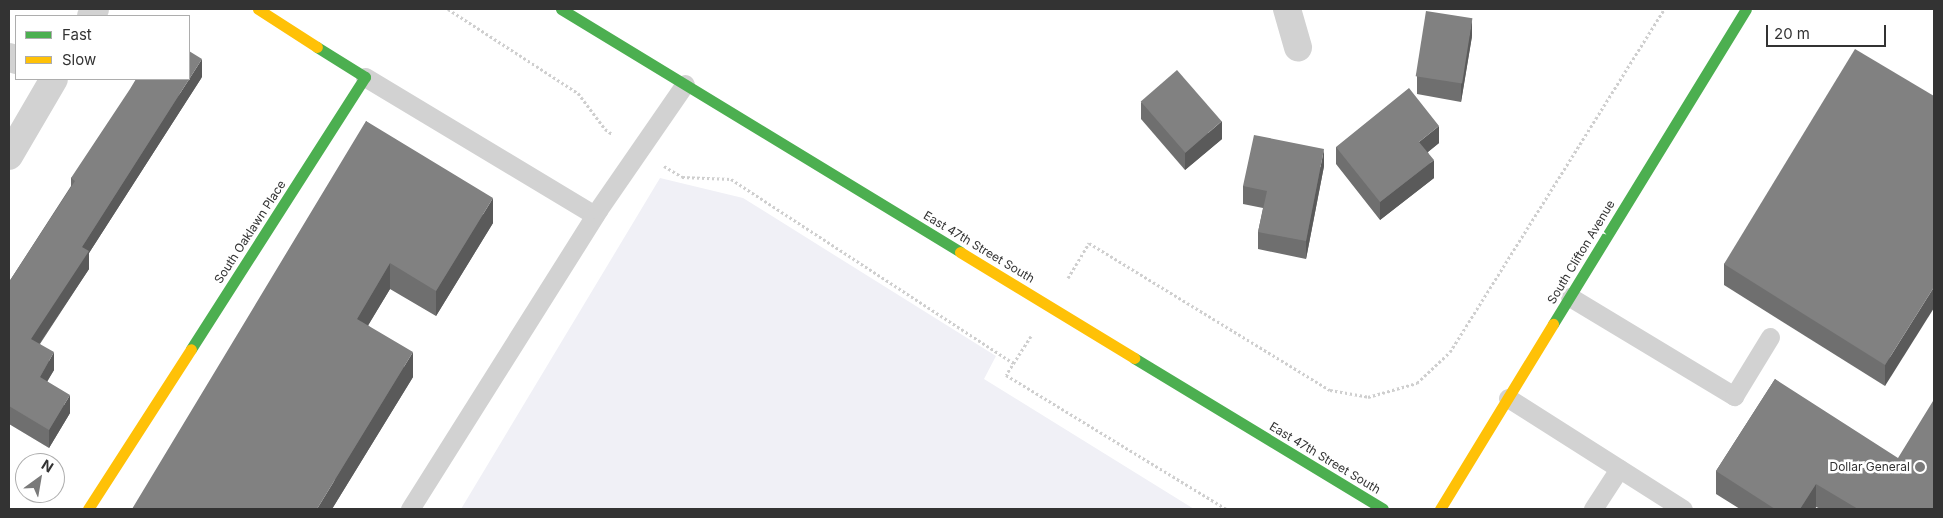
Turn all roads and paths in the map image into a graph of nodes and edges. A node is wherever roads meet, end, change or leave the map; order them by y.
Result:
1 (258, 9) edge
2 (448, 9) edge
3 (561, 9) edge
4 (1287, 9) edge
5 (1664, 9) edge
6 (1746, 9) edge
7 (1298, 47) dead end
8 (366, 77) junction
9 (53, 80) edge
10 (685, 84) junction
11 (640, 151) junction
12 (9, 156) edge
13 (595, 215) junction
14 (1570, 297) junction
15 (1051, 306) junction
16 (1770, 338) dead end
17 (1013, 363) junction
18 (1508, 398) junction
19 (1619, 469) junction
20 (88, 509) edge
21 (410, 509) edge
22 (1226, 509) edge
23 (1383, 509) edge
24 (1440, 509) edge
25 (1593, 509) edge
26 (1682, 509) edge

1 - 8 street
2 - 11 path
3 - 10 street, East 47th Street South
4 - 7 street
5 - 15 path
6 - 14 street, South Clifton Avenue
8 - 13 lane
8 - 20 street, South Oaklawn Place
9 - 12 street
10 - 11 lane
10 - 15 street, East 47th Street South
11 - 13 lane
11 - 17 path
13 - 21 lane
14 - 16 lane
14 - 18 street, South Clifton Avenue
15 - 17 path
15 - 23 street, East 47th Street South
17 - 22 path
18 - 19 lane
18 - 24 street, South Clifton Avenue
19 - 25 lane
19 - 26 lane

